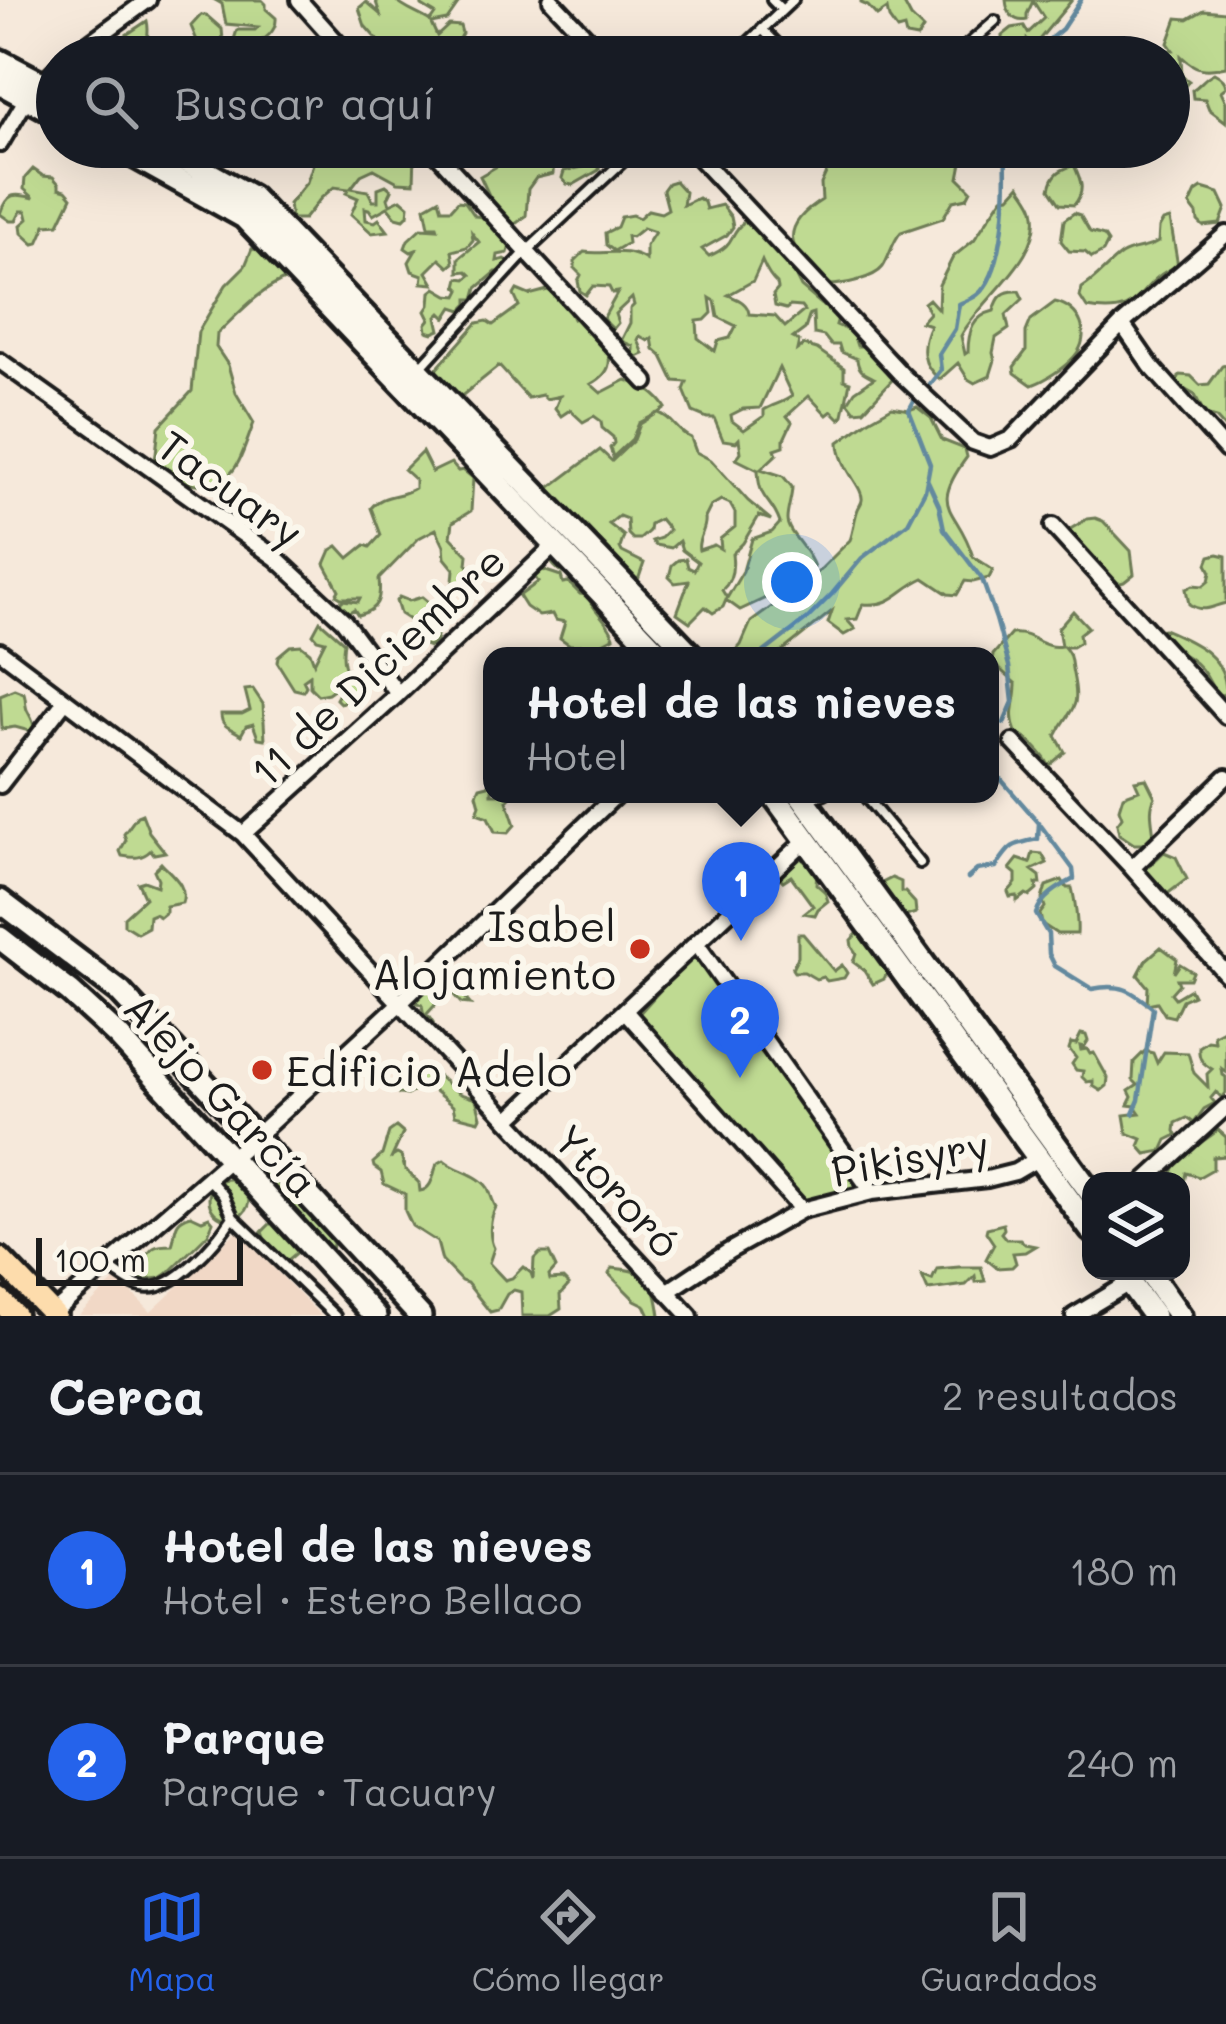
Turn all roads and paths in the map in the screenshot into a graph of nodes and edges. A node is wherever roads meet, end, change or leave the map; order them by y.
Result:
1 (148, 0) edge
2 (299, 0) edge
3 (551, 0) edge
4 (772, 0) edge
5 (793, 0) edge
6 (782, 10) junction
7 (995, 21) dead end
8 (762, 29) junction
9 (99, 36) edge
10 (331, 36) edge
11 (585, 36) edge
12 (755, 36) edge
13 (769, 36) edge
14 (978, 36) edge
15 (0, 61) edge
16 (36, 80) edge
17 (0, 82) edge
18 (36, 84) edge
19 (36, 97) edge
20 (0, 143) edge
21 (188, 168) edge
22 (450, 168) edge
23 (616, 168) edge
24 (709, 168) edge
25 (1226, 234) edge
26 (525, 253) junction
27 (1122, 324) junction
28 (0, 362) edge
29 (410, 377) junction
30 (646, 382) dead end
31 (1226, 450) edge
32 (1053, 526) dead end
33 (555, 544) junction
34 (652, 647) edge
35 (683, 647) edge
36 (0, 651) edge
37 (398, 694) junction
38 (65, 700) junction
39 (1226, 716) edge
40 (1013, 742) dead end
41 (1226, 778) edge
42 (0, 785) edge
43 (608, 803) edge
44 (779, 803) edge
45 (815, 803) edge
46 (870, 803) edge
47 (243, 834) junction
48 (806, 840) junction
49 (920, 863) dead end
50 (1132, 868) junction
51 (0, 901) edge
52 (0, 938) edge
53 (696, 943) junction
54 (1226, 974) edge
55 (399, 1004) junction
56 (625, 1011) junction
57 (1226, 1108) edge
58 (508, 1120) junction
59 (254, 1139) junction
60 (1040, 1158) junction
61 (230, 1160) junction
62 (1155, 1172) edge
63 (208, 1178) junction
64 (1082, 1180) edge
65 (872, 1192) junction
66 (802, 1210) junction
67 (1082, 1216) edge
68 (233, 1217) junction
69 (0, 1258) edge
70 (106, 1267) junction
71 (1126, 1280) edge
72 (1136, 1280) edge
73 (1139, 1280) edge
74 (667, 1292) junction
75 (0, 1300) edge
76 (52, 1315) edge
77 (15, 1316) edge
78 (335, 1316) edge
79 (375, 1316) edge
80 (420, 1316) edge
81 (690, 1316) edge
82 (1074, 1316) edge
83 (1154, 1316) edge
84 (1180, 1316) edge

1 - 9 street
2 - 10 street
3 - 11 street
4 - 6 lane
5 - 6 lane
6 - 8 lane
7 - 14 lane
8 - 12 lane
8 - 13 lane
15 - 16 main road
17 - 18 main road
19 - 20 street
21 - 29 main road
22 - 26 street
23 - 26 lane
24 - 27 street
25 - 27 street
26 - 29 lane
26 - 30 street
27 - 31 street
28 - 37 street, Tacuary
29 - 33 main road
29 - 35 main road
32 - 39 street
33 - 34 main road
33 - 37 street, 11 de Diciembre
36 - 38 street
37 - 47 street, 11 de Diciembre
38 - 42 street
38 - 47 street
40 - 50 street
41 - 50 street
43 - 55 street
44 - 48 main road
45 - 64 main road
46 - 49 lane
47 - 55 street, Ytororó
48 - 53 street
48 - 60 main road
50 - 54 street
51 - 59 main road, Alejo García
52 - 61 main road, Alejo García
53 - 56 street
53 - 65 street
55 - 58 street, Ytororó
55 - 59 street
56 - 58 street
56 - 66 street
57 - 62 street
58 - 74 street, Ytororó
59 - 61 street
59 - 80 main road, Alejo García
60 - 65 street, Pikisyry
60 - 67 main road
61 - 63 street
61 - 79 main road, Alejo García
63 - 68 lane
63 - 70 street
65 - 66 street, Pikisyry
66 - 74 street, Pikisyry
68 - 70 lane
68 - 78 lane
69 - 76 main road
70 - 76 street
71 - 82 street
72 - 83 main road
73 - 84 main road
74 - 81 street, Ytororó
75 - 77 main road

